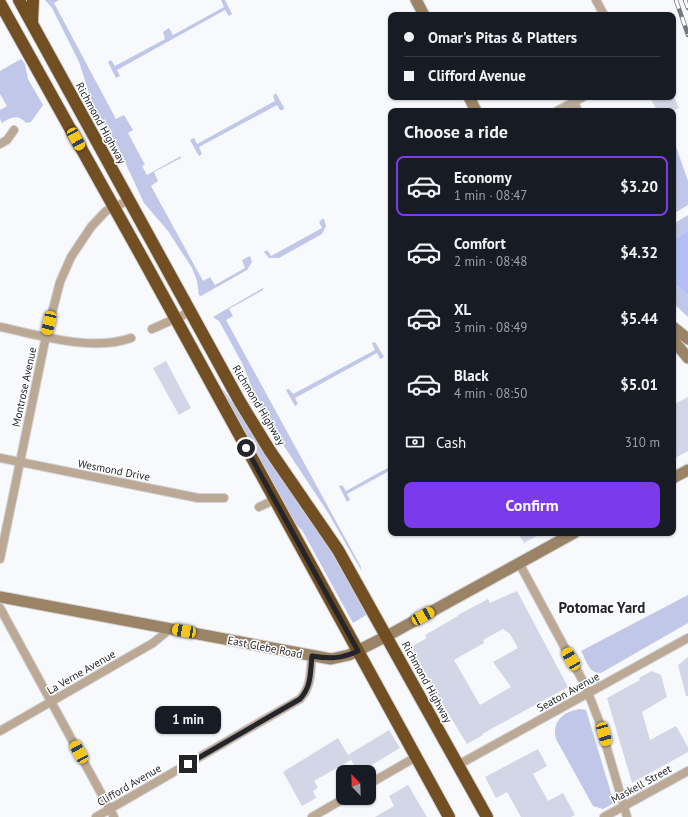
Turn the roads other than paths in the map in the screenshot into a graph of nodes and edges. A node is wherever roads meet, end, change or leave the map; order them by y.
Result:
1 (33, 0) edge
2 (416, 0) edge
3 (596, 0) edge
4 (7, 2) edge
5 (422, 12) edge
6 (602, 12) edge
7 (32, 24) junction
8 (578, 100) edge
9 (574, 102) junction
10 (563, 108) edge
11 (577, 108) edge
12 (14, 130) dead end
13 (0, 144) edge
14 (129, 200) junction
15 (114, 207) junction
16 (190, 312) junction
17 (175, 319) junction
18 (0, 327) edge
19 (152, 329) dead end
20 (676, 330) edge
21 (46, 336) junction
22 (131, 338) dead end
23 (688, 340) edge
24 (676, 344) edge
25 (688, 358) edge
26 (0, 458) edge
27 (20, 462) junction
28 (688, 470) edge
29 (676, 476) edge
30 (224, 498) dead end
31 (274, 500) junction
32 (259, 507) dead end
33 (568, 536) edge
34 (0, 559) edge
35 (519, 563) junction
36 (0, 597) edge
37 (0, 608) edge
38 (170, 629) junction
39 (387, 636) junction
40 (688, 638) edge
41 (358, 651) junction
42 (312, 656) junction
43 (589, 694) junction
44 (51, 701) junction
45 (0, 731) edge
46 (416, 757) junction
47 (458, 765) junction
48 (688, 771) edge
49 (376, 780) edge
50 (336, 803) edge
51 (624, 806) junction
52 (110, 809) junction
53 (96, 817) edge
54 (114, 817) edge
55 (312, 817) edge
56 (449, 817) edge
57 (487, 817) edge
58 (604, 817) edge
59 (628, 817) edge

1 - 7 highway
2 - 5 main road
3 - 6 street
4 - 7 highway, Richmond Highway
4 - 15 highway, Richmond Highway
7 - 14 highway, Richmond Highway
8 - 9 street
9 - 10 street
9 - 11 street
12 - 13 street
14 - 15 street, Montrose Avenue
14 - 16 highway, Richmond Highway
15 - 17 highway, Richmond Highway
15 - 21 street, Montrose Avenue
16 - 17 street
16 - 39 highway, Richmond Highway
17 - 19 street
17 - 31 highway, Richmond Highway
18 - 21 street
20 - 23 main road
21 - 22 street
21 - 27 street, Montrose Avenue
24 - 25 main road
26 - 27 street, Wesmond Drive
27 - 30 street, Wesmond Drive
27 - 34 street, Montrose Avenue
28 - 29 main road
31 - 32 street
31 - 41 highway, Richmond Highway
33 - 35 main road, East Glebe Road
35 - 39 main road, East Glebe Road
35 - 43 street
36 - 38 main road, East Glebe Road
37 - 44 street
38 - 42 main road, East Glebe Road
38 - 44 street, La Verne Avenue
39 - 41 main road, East Glebe Road
39 - 47 highway, Richmond Highway
40 - 43 street, Seaton Avenue
41 - 42 main road, East Glebe Road
41 - 46 highway, Richmond Highway
42 - 52 street, Clifford Avenue
43 - 47 street, Seaton Avenue
43 - 51 street
44 - 45 street, La Verne Avenue
44 - 52 street
46 - 49 street
46 - 56 highway, Richmond Highway
47 - 57 highway, Richmond Highway
48 - 51 street, Maskell Street
50 - 55 street
51 - 58 street, Maskell Street
51 - 59 street
52 - 53 street, Clifford Avenue
52 - 54 street

